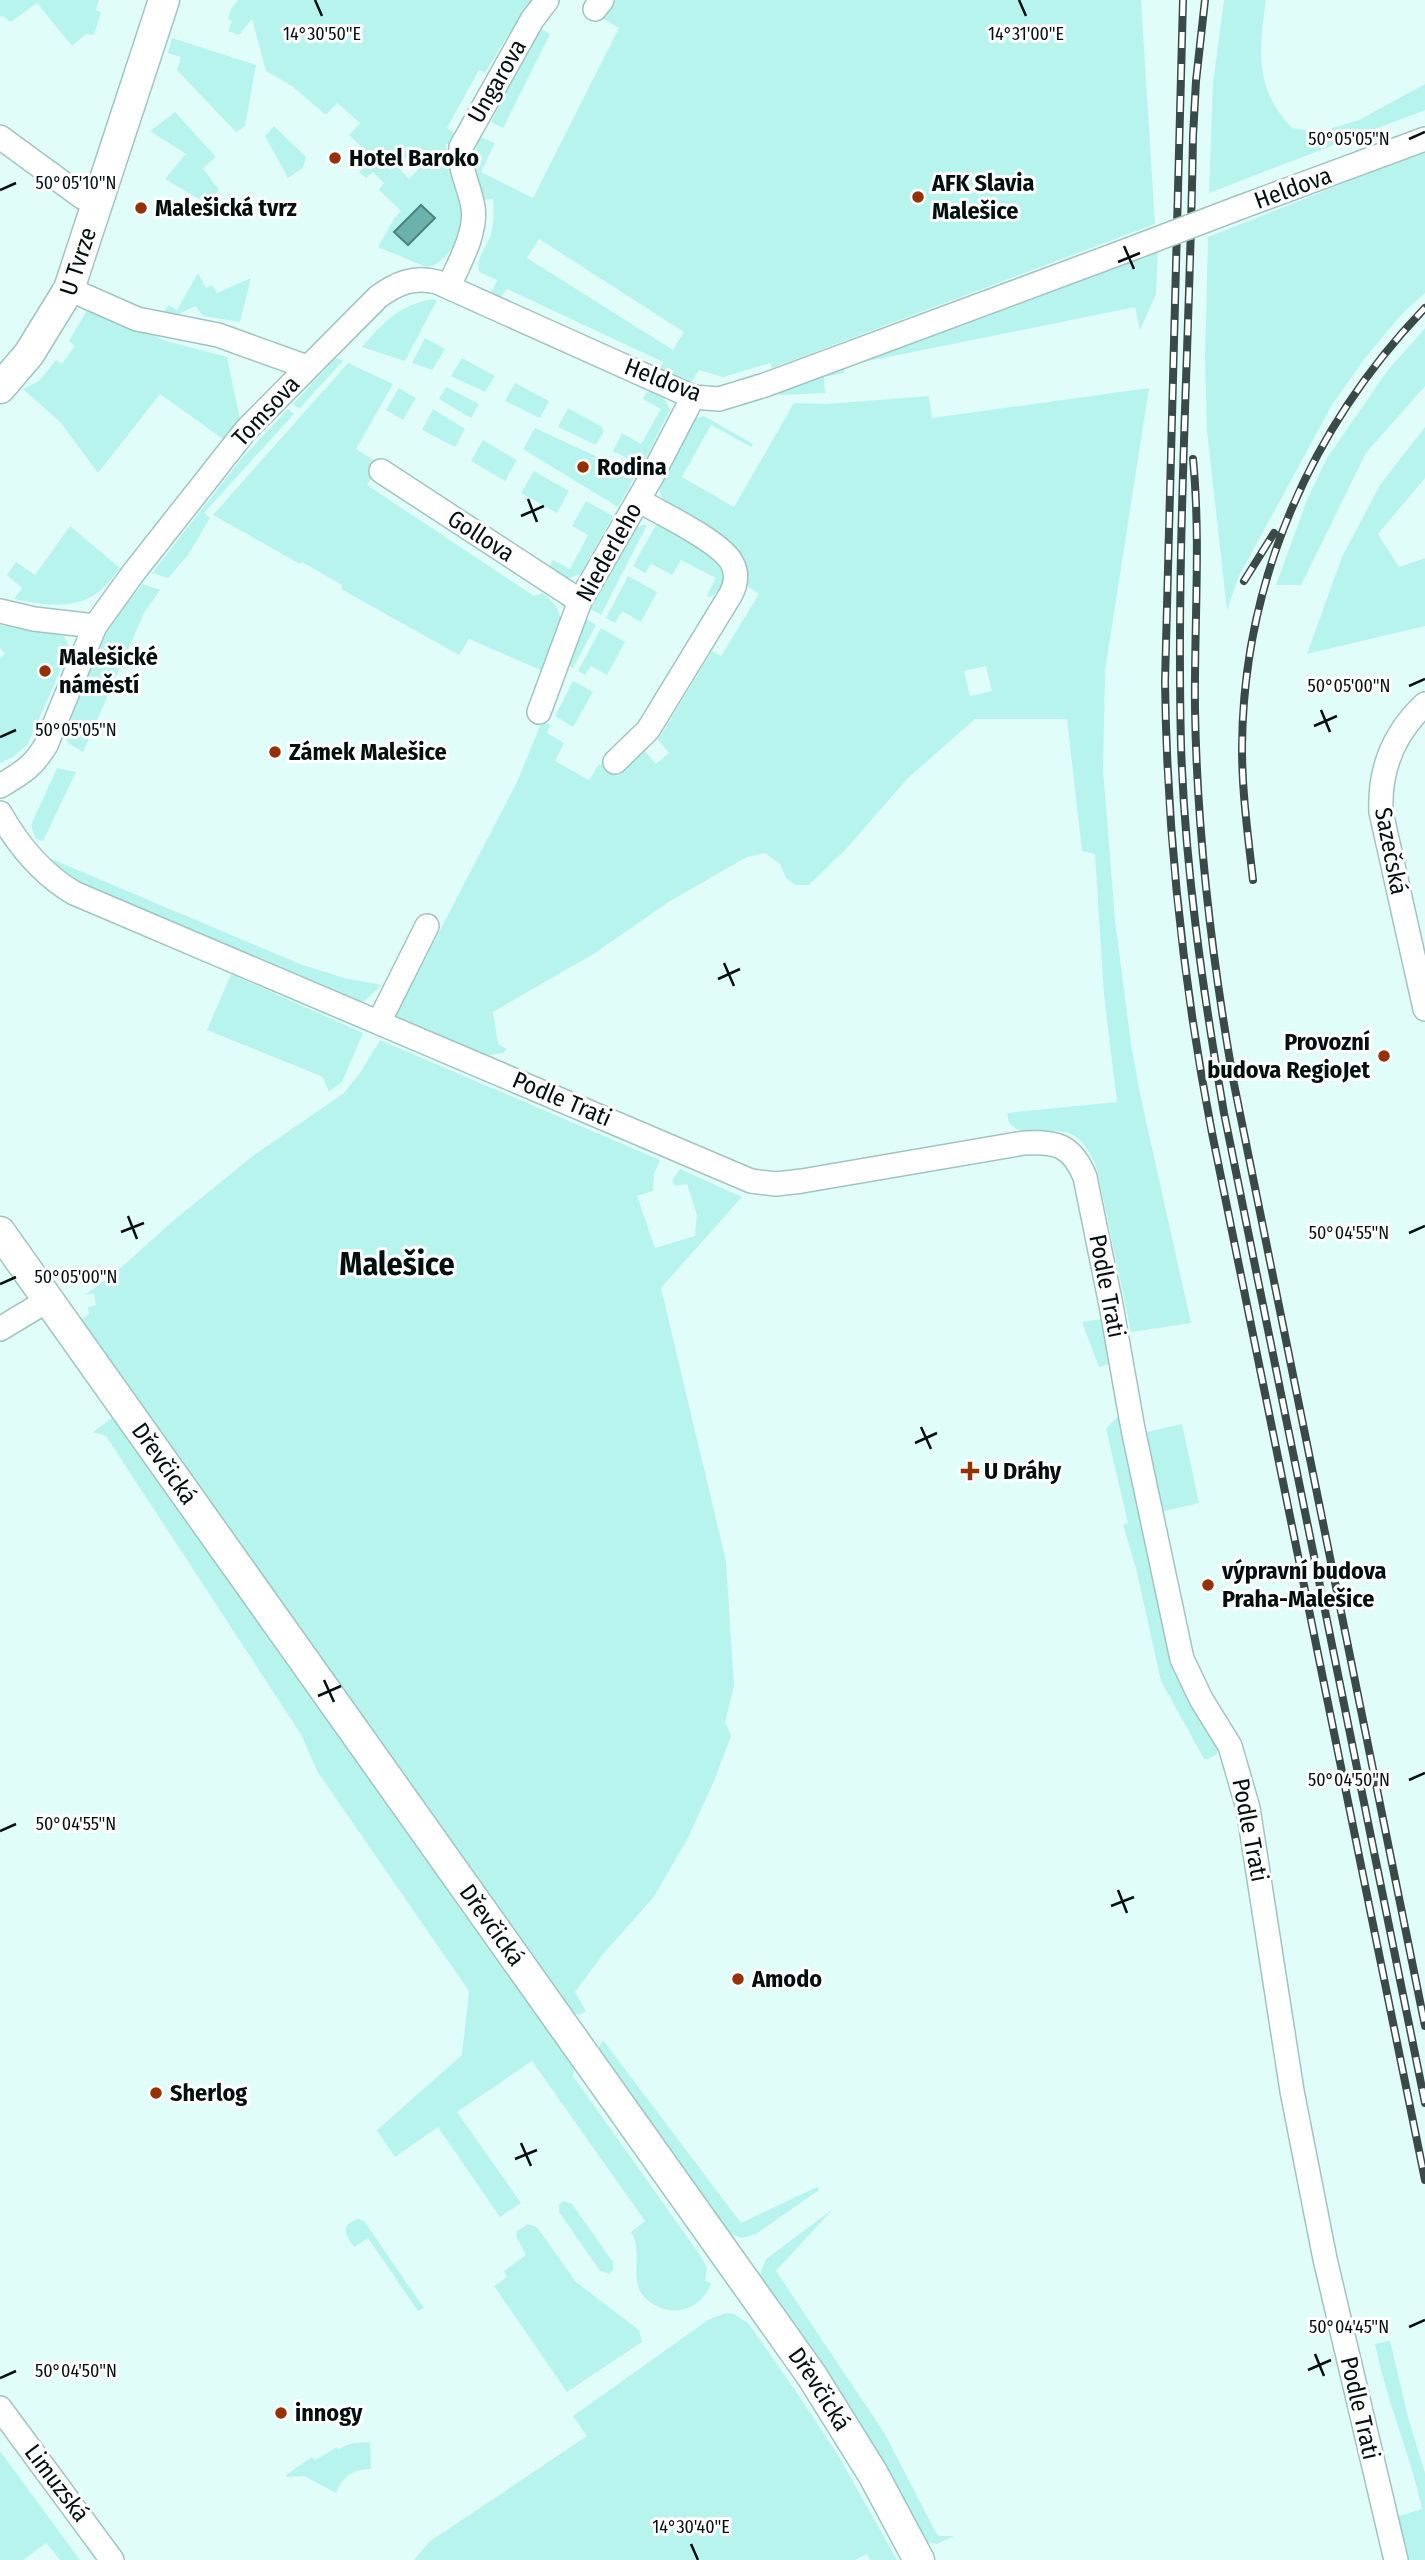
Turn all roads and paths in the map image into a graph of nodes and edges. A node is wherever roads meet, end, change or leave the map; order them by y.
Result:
1 (164, 0) edge
2 (547, 0) edge
3 (0, 137) edge
4 (1425, 139) edge
5 (99, 202) junction
6 (449, 286) junction
7 (69, 289) junction
8 (307, 367) junction
9 (0, 387) edge
10 (692, 397) junction
11 (382, 471) dead end
12 (638, 500) junction
13 (580, 601) junction
14 (0, 611) edge
15 (95, 626) junction
16 (1425, 704) edge
17 (539, 712) dead end
18 (615, 762) dead end
19 (0, 786) edge
20 (0, 813) edge
21 (427, 926) dead end
22 (1425, 1009) edge
23 (379, 1022) junction
24 (5, 1251) edge
25 (50, 1300) junction
26 (0, 1329) edge
27 (0, 2408) edge
28 (112, 2560) edge
29 (919, 2560) edge
30 (1396, 2560) edge

1 - 5 main road, U Tvrze
2 - 6 street, Ungarova
3 - 5 street
4 - 10 street, Heldova, bridge
5 - 7 main road, U Tvrze
6 - 8 street, Heldova
6 - 10 street, Heldova
7 - 8 street, Tomsova
7 - 9 main road, U Tvrze
8 - 15 street, Tomsova
10 - 12 street, Niederleho
11 - 13 street, Gollova
12 - 13 street, Niederleho
12 - 18 street
13 - 17 street, Niederleho
14 - 15 street
15 - 19 street
16 - 22 street, Sazečská
20 - 23 street, Podle Trati
21 - 23 street
23 - 30 street, Podle Trati
24 - 25 main road
25 - 26 street
25 - 29 main road, Dřevčická
27 - 28 street, Limuzská

